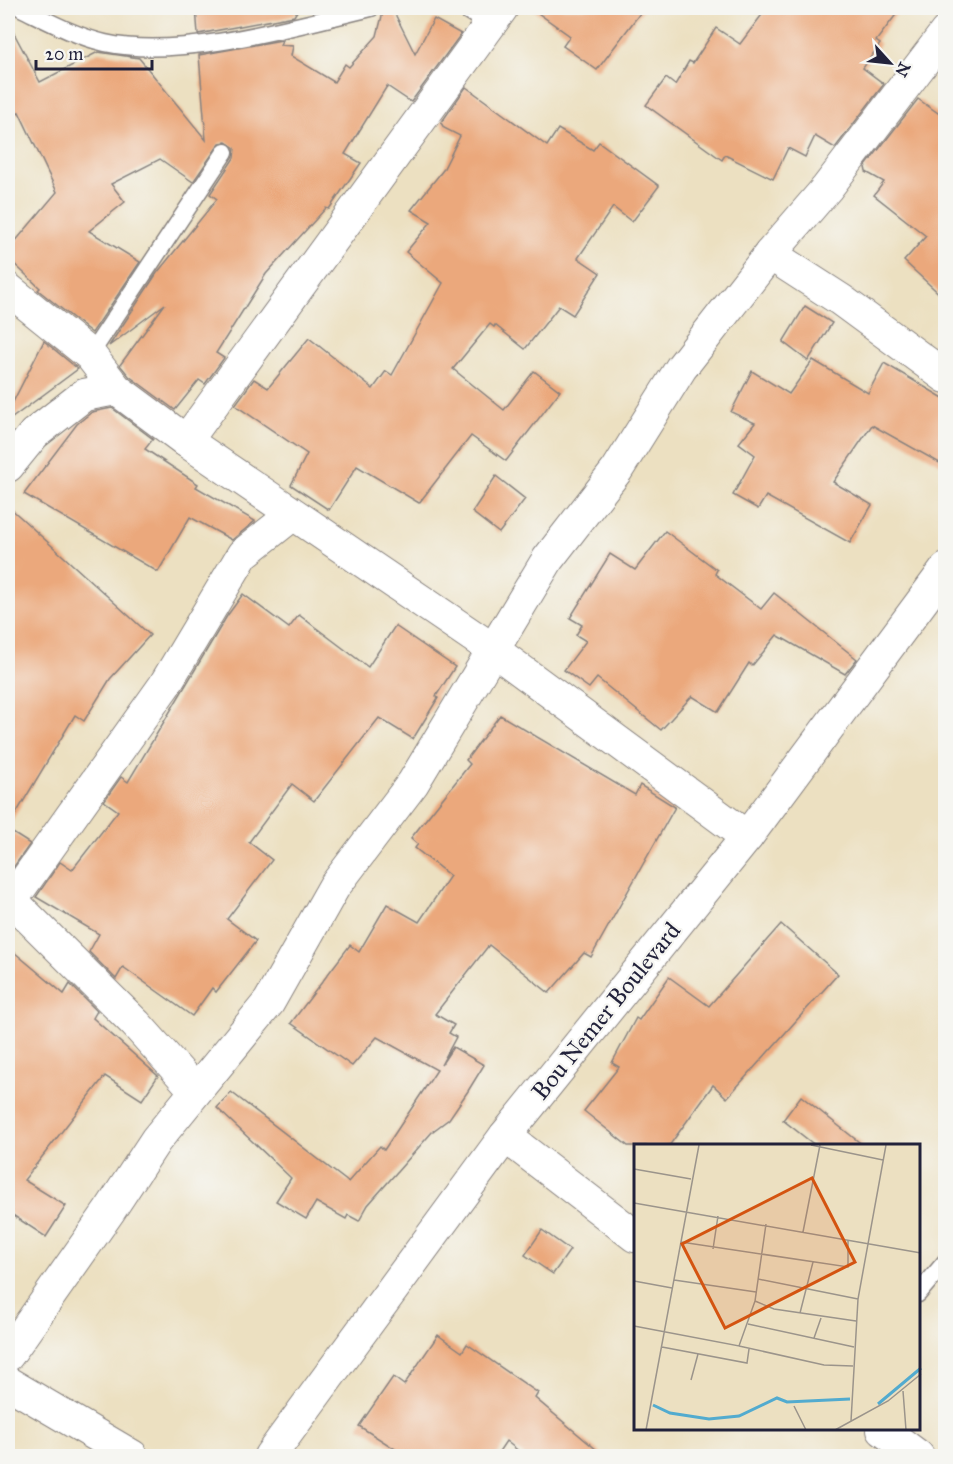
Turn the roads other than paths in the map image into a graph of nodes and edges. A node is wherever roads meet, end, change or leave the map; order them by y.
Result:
1 (21, 8) edge
2 (370, 8) edge
3 (463, 8) edge
4 (496, 16) edge
5 (945, 32) edge
6 (225, 152) dead end
7 (770, 254) junction
8 (8, 289) edge
9 (90, 355) junction
10 (945, 377) edge
11 (116, 389) junction
12 (186, 441) junction
13 (8, 466) edge
14 (292, 514) junction
15 (945, 569) edge
16 (492, 649) junction
17 (747, 837) junction
18 (8, 901) edge
19 (195, 1090) junction
20 (505, 1136) junction
21 (634, 1235) edge
22 (945, 1261) edge
23 (920, 1292) edge
24 (8, 1355) edge
25 (8, 1383) edge
26 (884, 1431) edge
27 (132, 1456) edge
28 (270, 1456) edge
29 (918, 1456) edge

1 - 2 lane
3 - 4 lane
4 - 12 street
5 - 7 street
6 - 9 lane
7 - 10 street
7 - 16 street
8 - 9 street
9 - 11 street
11 - 12 street
11 - 13 street
12 - 14 street
14 - 16 street
14 - 18 street
15 - 17 street, Bou Nemer Boulevard
16 - 17 street
16 - 19 street
17 - 20 street, Bou Nemer Boulevard
18 - 19 street
19 - 24 street
20 - 21 street
20 - 28 street, Bou Nemer Boulevard
22 - 23 lane
25 - 27 street
26 - 29 street

